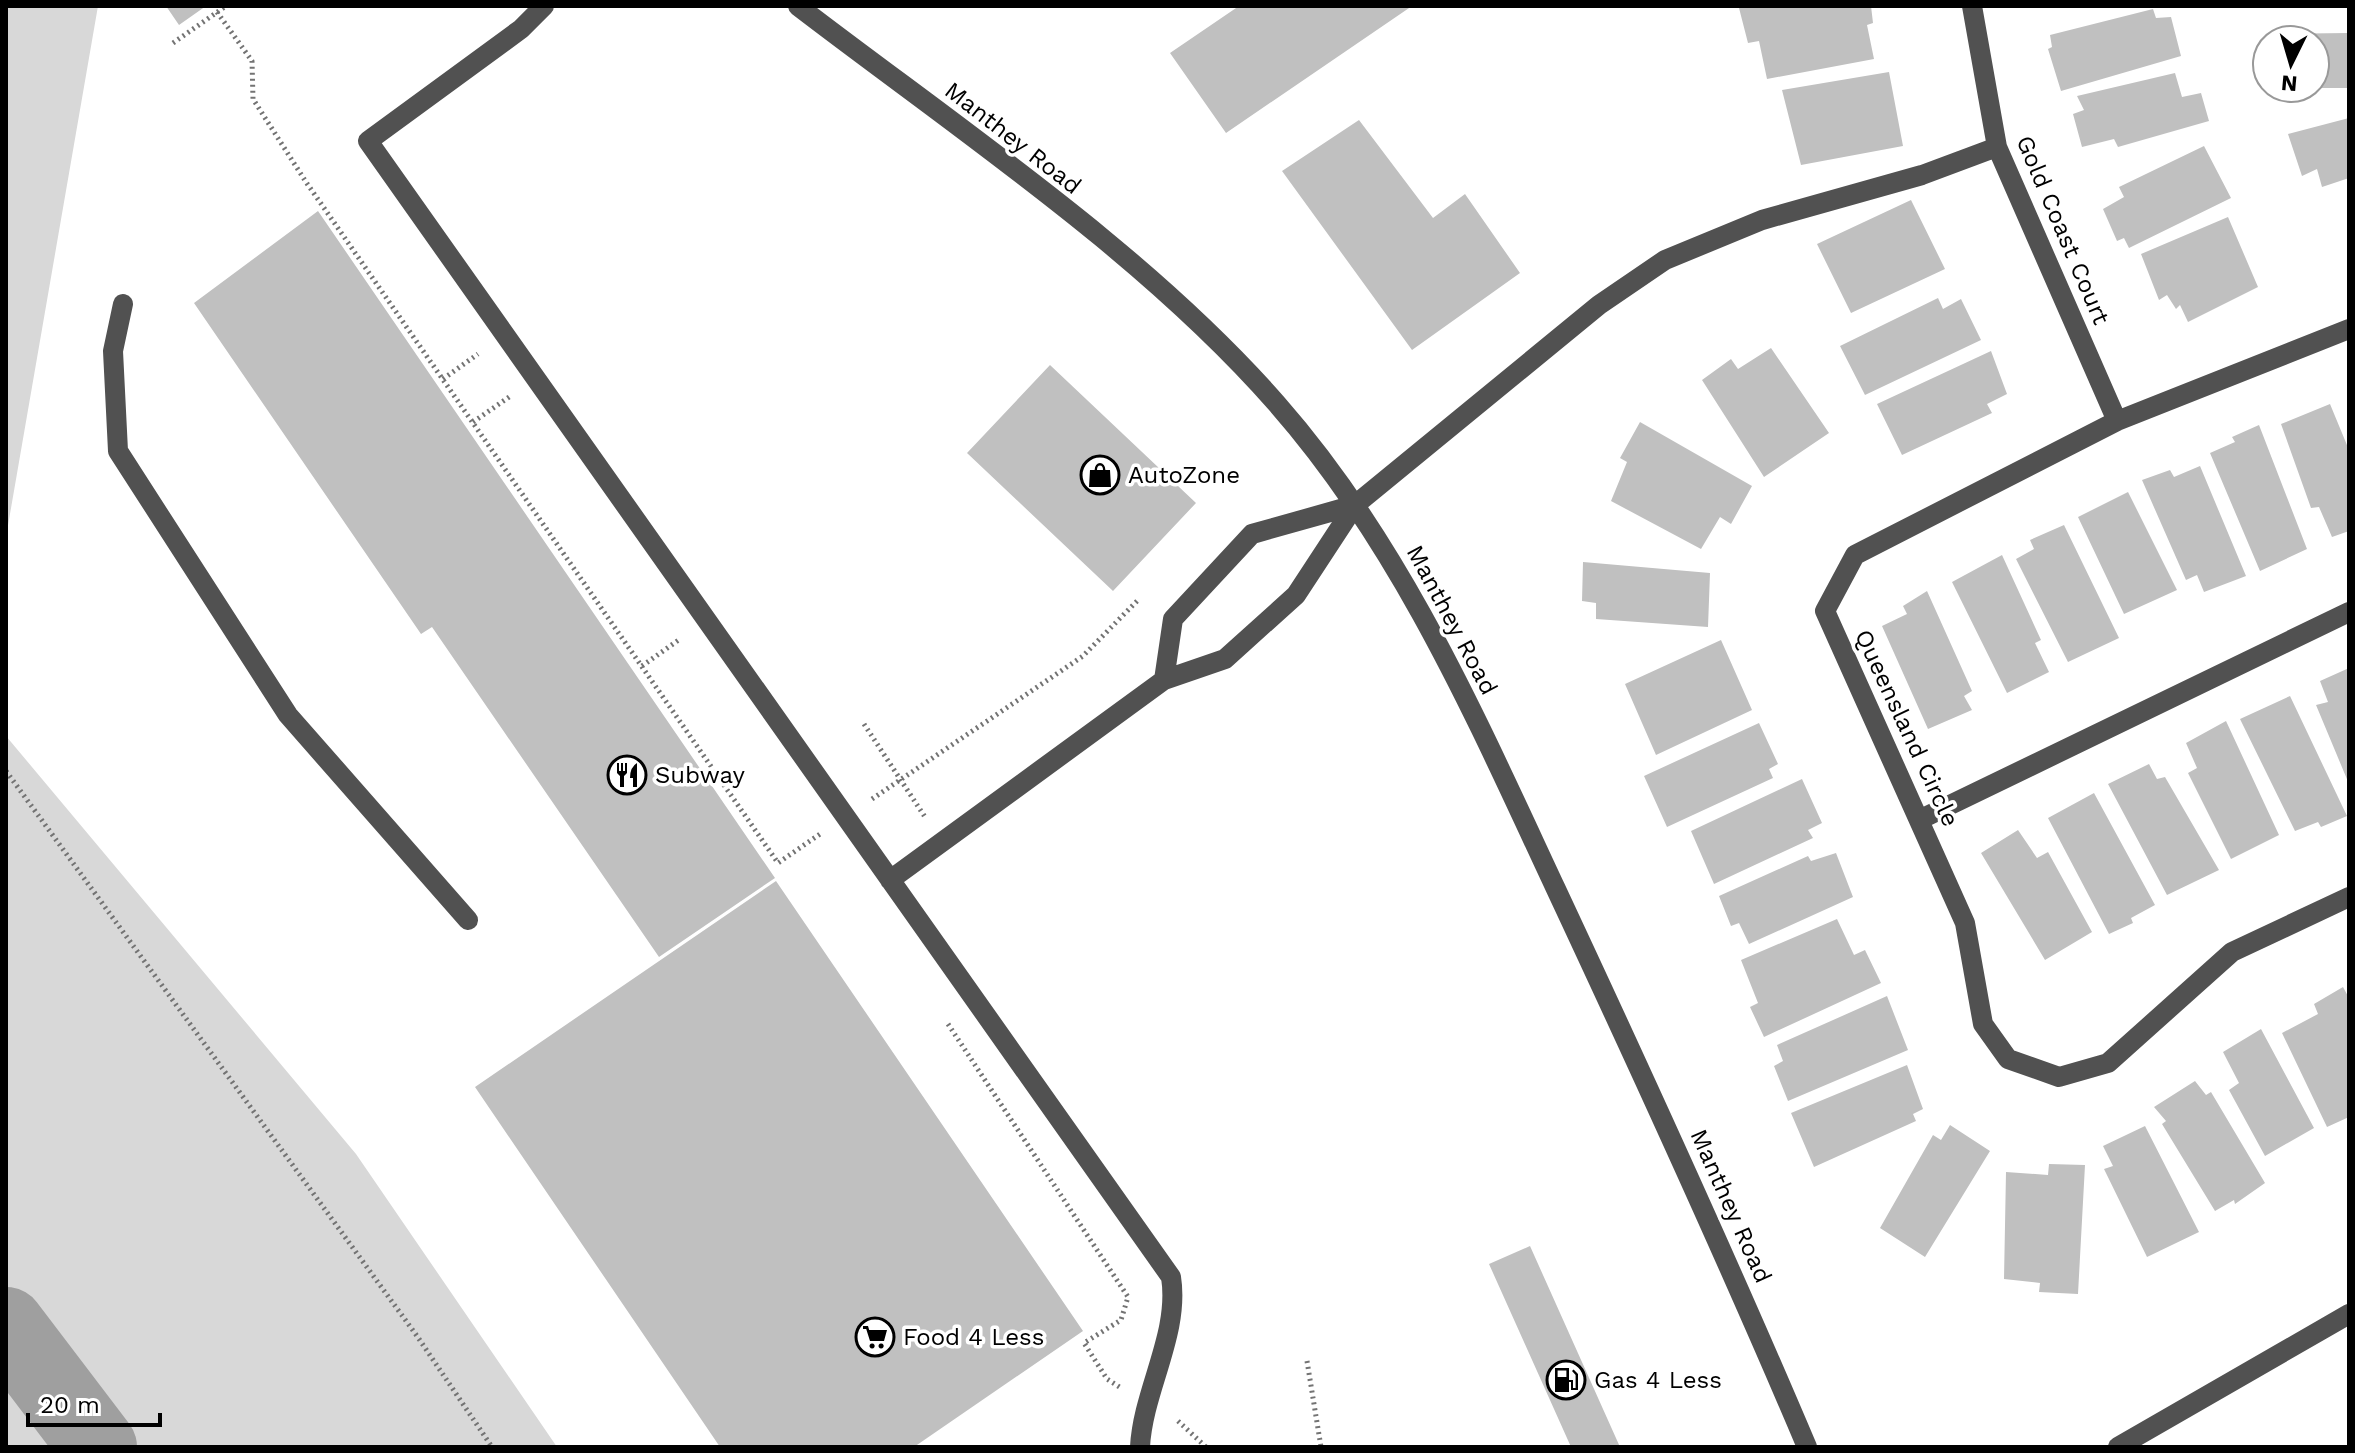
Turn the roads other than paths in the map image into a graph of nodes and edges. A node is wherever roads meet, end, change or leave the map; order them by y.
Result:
1 (544, 6) edge
2 (798, 6) edge
3 (1972, 6) edge
4 (1997, 147) junction
5 (123, 304) dead end
6 (2349, 329) edge
7 (2117, 421) junction
8 (1355, 505) junction
9 (2349, 612) edge
10 (1164, 680) junction
11 (1921, 819) junction
12 (890, 880) junction
13 (2349, 897) edge
14 (468, 920) dead end
15 (2349, 1314) edge
16 (1140, 1447) edge
17 (1807, 1447) edge
18 (2118, 1447) edge

1 - 12 street
2 - 8 street, Manthey Road
3 - 4 street, Gold Coast Court
4 - 7 street, Gold Coast Court
4 - 8 street
5 - 14 street
6 - 7 street, Queensland Circle
7 - 11 street, Queensland Circle
8 - 10 street
8 - 10 street
8 - 17 street, Manthey Road
9 - 11 street
10 - 12 street
11 - 13 street, Queensland Circle
12 - 16 street
15 - 18 street

